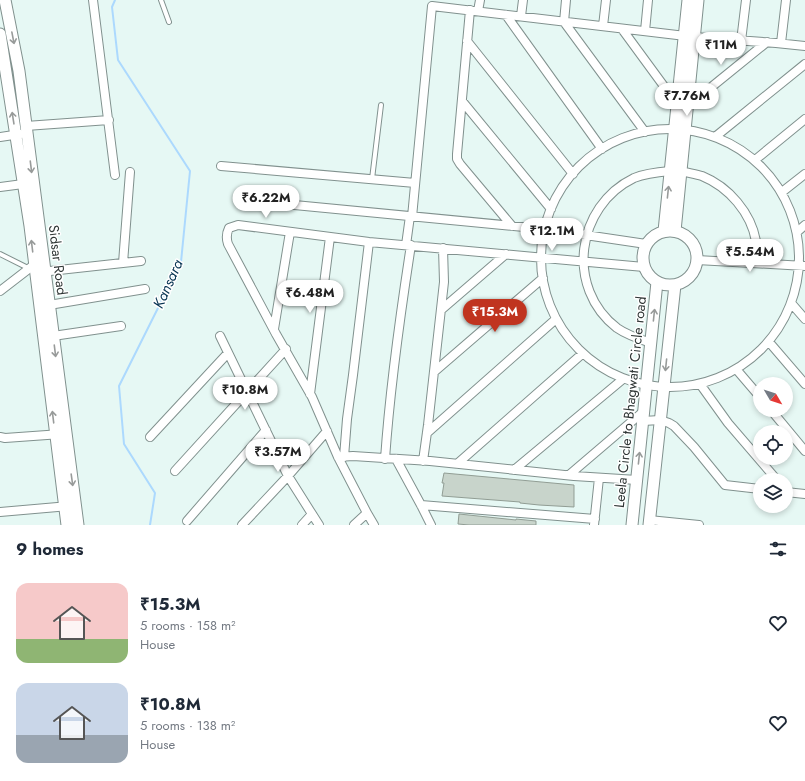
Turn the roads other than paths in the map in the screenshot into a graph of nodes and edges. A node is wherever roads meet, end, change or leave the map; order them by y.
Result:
1 (5, 0) edge
2 (93, 0) edge
3 (161, 0) edge
4 (480, 0) edge
5 (523, 0) edge
6 (566, 0) edge
7 (606, 0) edge
8 (648, 0) edge
9 (688, 0) edge
10 (698, 0) edge
11 (746, 0) edge
12 (786, 0) edge
13 (433, 3) edge
14 (474, 11) junction
15 (506, 15) junction
16 (521, 16) junction
17 (169, 22) dead end
18 (564, 22) junction
19 (603, 26) junction
20 (622, 29) junction
21 (645, 31) junction
22 (0, 34) edge
23 (689, 37) junction
24 (741, 40) junction
25 (467, 41) junction
26 (767, 42) junction
27 (781, 43) junction
28 (805, 46) edge
29 (805, 64) edge
30 (462, 101) junction
31 (381, 105) dead end
32 (682, 105) junction
33 (805, 119) edge
34 (109, 120) junction
35 (680, 130) junction
36 (23, 131) junction
37 (645, 132) junction
38 (0, 136) edge
39 (715, 137) junction
40 (602, 149) junction
41 (755, 160) junction
42 (221, 166) dead end
43 (676, 171) junction
44 (130, 172) dead end
45 (573, 174) junction
46 (805, 174) edge
47 (115, 175) dead end
48 (372, 179) junction
49 (415, 183) junction
50 (23, 184) junction
51 (0, 187) edge
52 (782, 192) junction
53 (284, 204) dead end
54 (551, 209) junction
55 (411, 216) junction
56 (805, 225) edge
57 (512, 226) junction
58 (544, 230) junction
59 (670, 231) junction
60 (290, 232) junction
61 (797, 232) junction
62 (586, 236) junction
63 (330, 237) junction
64 (369, 242) junction
65 (646, 244) junction
66 (408, 245) junction
67 (443, 248) junction
68 (0, 254) edge
69 (506, 254) junction
70 (541, 257) junction
71 (697, 260) junction
72 (141, 261) dead end
73 (583, 261) junction
74 (123, 263) junction
75 (757, 263) junction
76 (802, 266) edge
77 (644, 267) junction
78 (36, 270) junction
79 (543, 278) junction
80 (657, 282) junction
81 (674, 285) junction
82 (145, 289) dead end
83 (0, 291) edge
84 (791, 303) junction
85 (49, 305) junction
86 (441, 310) junction
87 (556, 319) junction
88 (805, 319) edge
89 (121, 326) dead end
90 (274, 329) junction
91 (53, 336) junction
92 (220, 336) dead end
93 (769, 342) junction
94 (651, 343) junction
95 (286, 349) junction
96 (228, 353) junction
97 (582, 354) junction
98 (736, 369) junction
99 (434, 372) junction
100 (623, 379) junction
101 (700, 384) junction
102 (805, 384) edge
103 (646, 386) junction
104 (663, 388) junction
105 (753, 389) edge
106 (247, 392) junction
107 (310, 394) junction
108 (643, 416) junction
109 (777, 417) edge
110 (660, 420) junction
111 (266, 430) junction
112 (327, 431) junction
113 (427, 433) junction
114 (61, 434) junction
115 (0, 437) edge
116 (150, 437) dead end
117 (805, 450) edge
118 (341, 457) junction
119 (385, 458) junction
120 (396, 459) junction
121 (423, 461) junction
122 (457, 464) junction
123 (514, 470) junction
124 (175, 472) dead end
125 (771, 473) edge
126 (288, 476) junction
127 (569, 476) junction
128 (599, 478) junction
129 (637, 480) junction
130 (753, 488) edge
131 (793, 493) edge
132 (805, 494) edge
133 (421, 505) junction
134 (70, 506) junction
135 (0, 512) edge
136 (367, 513) junction
137 (312, 514) junction
138 (187, 521) dead end
139 (595, 522) edge
140 (649, 523) edge
141 (67, 525) edge
142 (78, 525) edge
143 (242, 525) edge
144 (302, 525) edge
145 (319, 525) edge
146 (354, 525) edge
147 (374, 525) edge
148 (431, 525) edge
149 (632, 525) edge
150 (699, 525) edge

1 -> 36 main road, Sidsar Road
2 - 34 street
3 - 17 lane
4 - 14 street
5 - 16 street
6 - 18 street
7 - 19 street
8 - 21 street
9 - 23 main road
10 - 23 main road
11 - 24 street
12 - 27 street
13 - 14 street
13 - 49 street
14 - 15 street
14 - 25 street
15 - 16 street
15 - 40 street
16 - 18 street
18 - 19 street
18 - 37 street
19 - 20 street
20 - 21 street
20 - 32 street
21 - 23 street
36 -> 22 main road, Sidsar Road
23 - 24 street
23 - 32 main road
24 - 26 street
25 - 30 street
25 - 45 street
26 - 27 street
26 - 32 street
27 - 28 street
29 - 39 street
30 - 54 street
30 - 57 street
31 - 48 lane
32 - 35 main road
33 - 41 street
34 - 36 street
34 - 47 street
35 - 37 street
35 - 39 street
35 - 43 main road
36 - 38 street
36 - 50 main road, Sidsar Road
36 -> 78 main road, Sidsar Road
37 - 40 street
39 - 41 street
40 - 45 street
41 - 52 street
42 - 48 street
43 - 59 main road
43 - 62 street
43 - 75 street
44 - 74 street
45 - 54 street
46 - 52 street
48 - 49 street
49 - 55 street
50 - 51 street
78 -> 50 main road, Sidsar Road
52 - 61 street
53 - 55 street
54 - 58 street
55 - 57 street
55 - 66 street
56 - 61 street
57 - 58 street
58 - 62 street
58 - 70 street
59 - 65 main road
59 - 71 main road
60 - 63 street
60 - 90 street
60 - 90 street
61 - 76 street
62 - 65 street
62 - 73 street
63 - 64 street
63 - 107 street
64 - 66 street
64 - 118 street
65 - 77 main road
66 - 67 street
66 - 119 street
67 - 69 street
67 - 86 street
68 - 78 lane
69 - 70 street
69 - 86 street
70 - 73 street
70 - 79 street
71 - 75 street
71 - 81 main road
72 - 74 street
73 - 77 street
73 - 94 street
74 - 78 street
75 - 76 street
76 - 84 street
77 - 80 main road
78 - 83 street
78 - 85 main road, Sidsar Road
114 -> 78 main road, Sidsar Road
79 - 87 street
79 - 99 street
80 - 81 main road
94 -> 80 main road, Leela Circle to Bhagwati Circle road
81 -> 104 main road
82 - 85 street
84 - 88 street
84 - 93 street
85 - 91 main road, Sidsar Road
86 - 99 street
87 - 97 street
87 - 113 street
89 - 91 street
90 - 95 street
91 -> 114 main road, Sidsar Road
92 - 96 street
93 - 98 street
93 - 102 street
94 - 103 main road, Leela Circle to Bhagwati Circle road
95 - 106 street
95 - 107 street
96 - 106 street
96 - 116 street
97 - 100 street
97 - 122 street
98 - 101 street
98 - 105 street
99 - 113 street
100 - 103 street
100 - 123 street
101 - 104 street
101 - 125 street
103 - 104 street
103 - 108 main road, Leela Circle to Bhagwati Circle road
104 - 110 main road
106 - 111 street
106 - 124 street
107 - 112 street
108 - 110 street
108 - 127 street
129 -> 108 main road, Leela Circle to Bhagwati Circle road
109 - 117 street
110 - 130 street
110 - 140 main road
111 - 126 street
111 - 138 street
112 - 118 street
112 - 126 street
113 - 121 street
114 - 115 street
114 - 134 main road, Sidsar Road
118 - 119 street
118 - 136 street
119 - 120 street
120 - 121 street
120 - 133 street
121 - 122 street
122 - 123 street
123 - 127 street
126 - 137 street
126 - 143 street
127 - 128 street
128 - 129 street
128 - 139 street
129 - 149 main road, Leela Circle to Bhagwati Circle road
131 - 132 street
133 - 139 street
133 - 148 street
134 - 135 street
134 - 141 main road, Sidsar Road
134 - 142 main road, Sidsar Road
136 - 146 street
136 - 147 street
137 - 144 street
137 - 145 street
140 - 150 street

